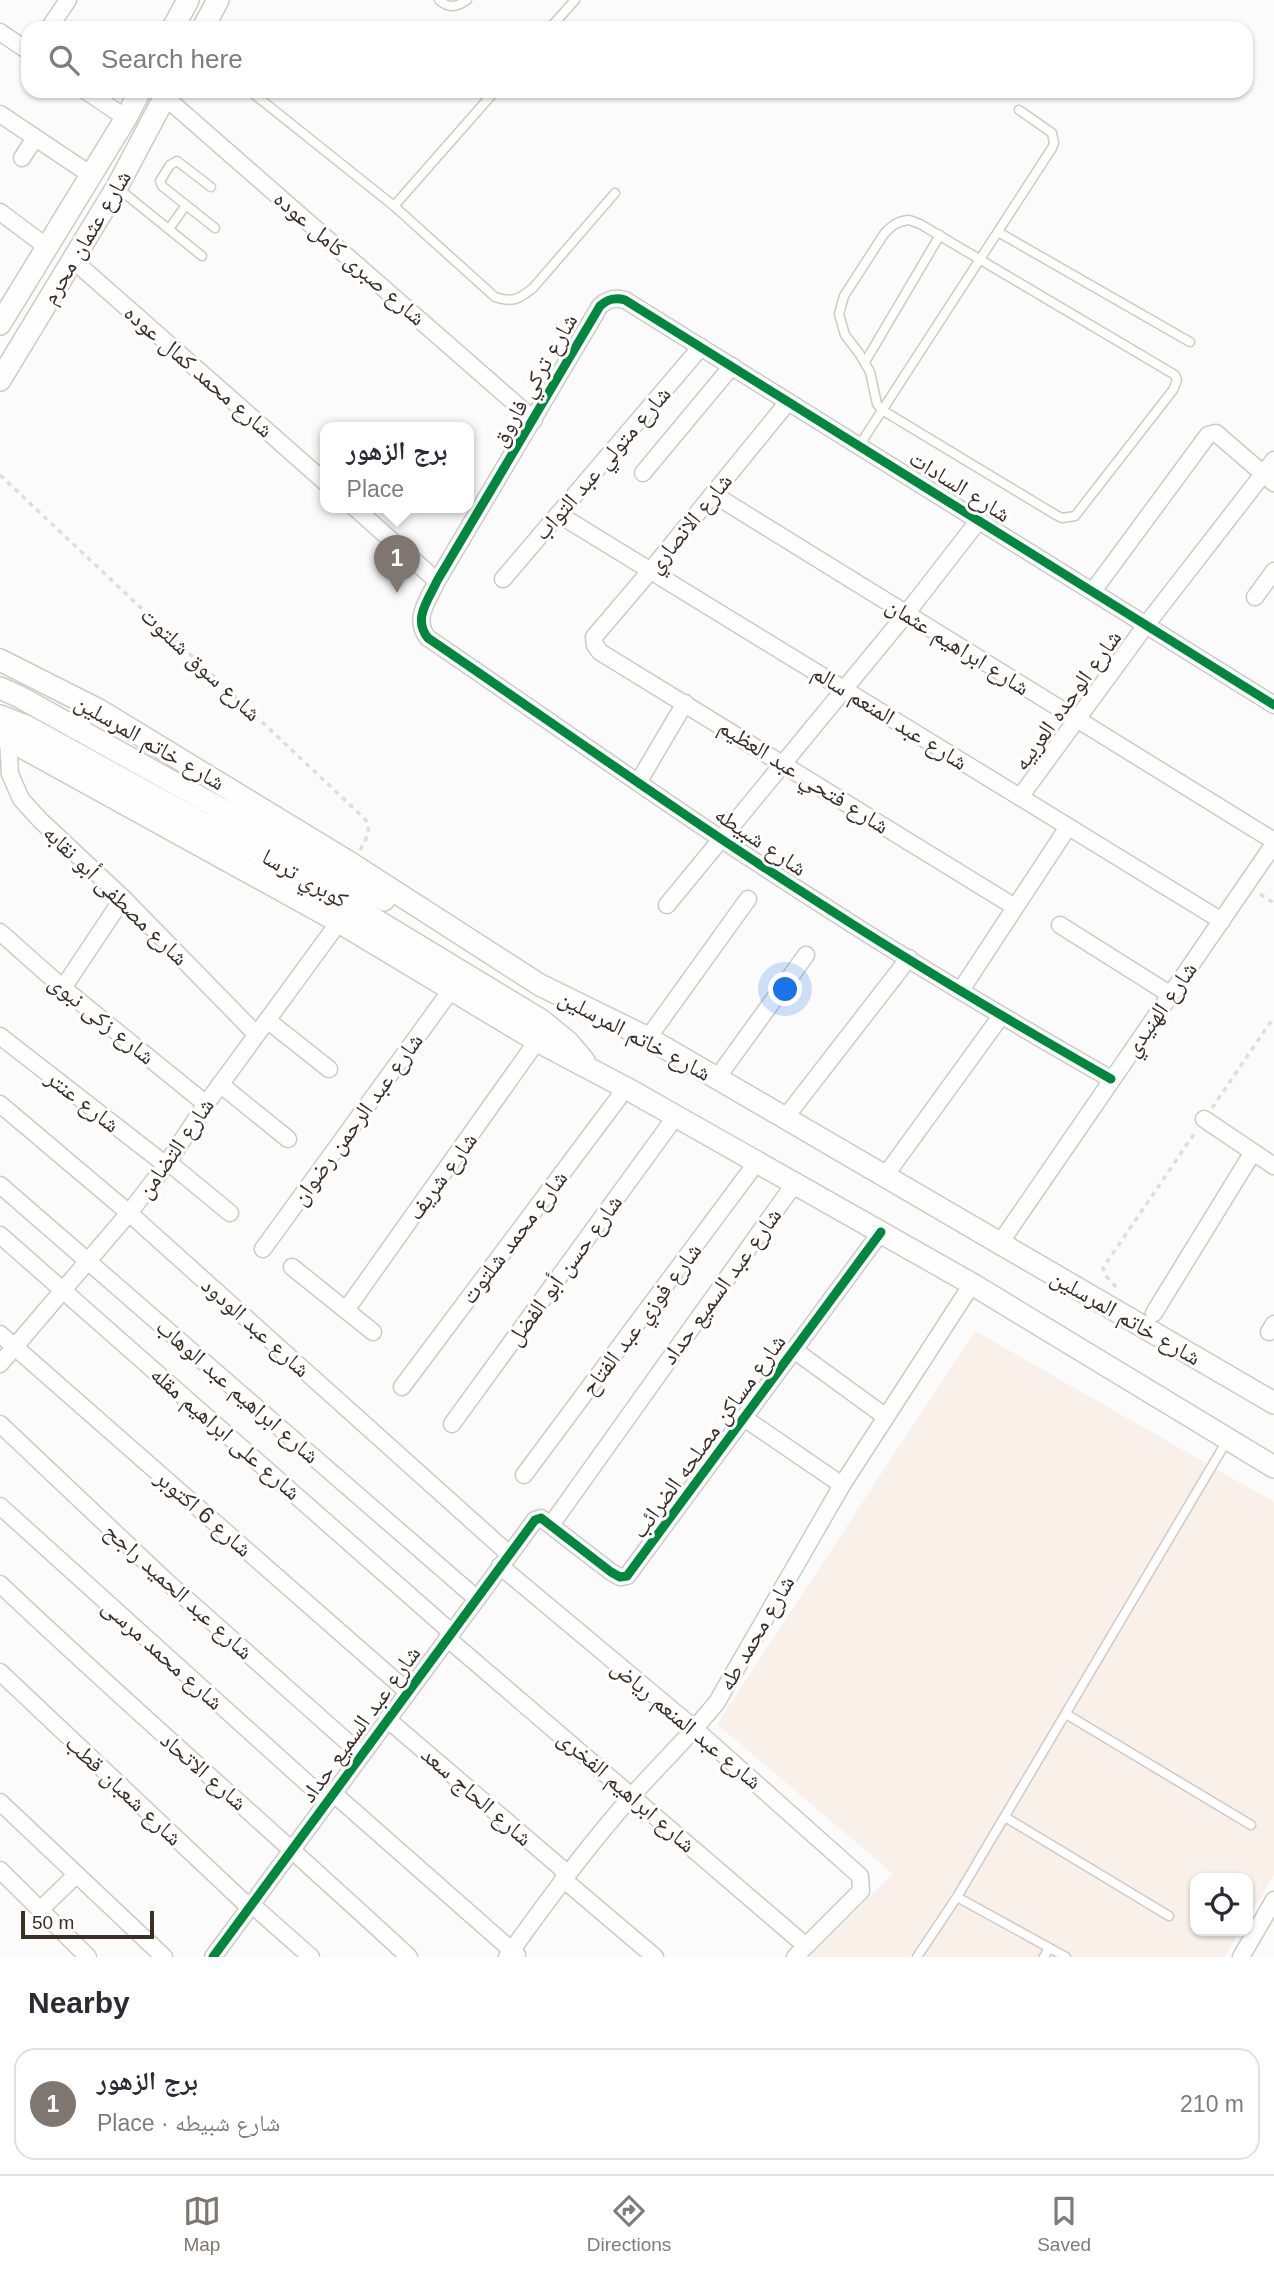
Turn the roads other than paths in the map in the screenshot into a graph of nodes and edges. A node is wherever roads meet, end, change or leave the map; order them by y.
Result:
1 (68, 0) edge
2 (188, 0) edge
3 (218, 0) edge
4 (439, 0) edge
5 (467, 0) edge
6 (575, 0) edge
7 (54, 21) edge
8 (177, 21) edge
9 (207, 21) edge
10 (556, 21) edge
11 (0, 32) edge
12 (21, 46) edge
13 (96, 98) edge
14 (136, 98) edge
15 (165, 98) edge
16 (172, 98) edge
17 (259, 98) edge
18 (489, 98) edge
19 (1019, 110) dead end
20 (0, 114) edge
21 (126, 118) junction
22 (35, 138) junction
23 (22, 158) dead end
24 (91, 175) junction
25 (117, 187) junction
26 (211, 187) dead end
27 (615, 193) dead end
28 (186, 205) junction
29 (394, 206) junction
30 (0, 212) edge
31 (215, 228) dead end
32 (169, 229) junction
33 (998, 232) junction
34 (940, 235) junction
35 (47, 247) junction
36 (202, 257) dead end
37 (73, 260) junction
38 (981, 260) junction
39 (625, 300) joint
40 (0, 323) edge
41 (26, 338) junction
42 (1190, 342) dead end
43 (701, 347) junction
44 (865, 362) junction
45 (732, 366) junction
46 (0, 380) edge
47 (788, 402) junction
48 (882, 410) junction
49 (534, 420) junction
50 (859, 446) junction
51 (1274, 460) edge
52 (643, 472) dead end
53 (320, 478) edge
54 (1269, 479) edge
55 (713, 494) junction
56 (361, 513) edge
57 (558, 514) junction
58 (979, 520) junction
59 (651, 570) junction
60 (1274, 570) edge
61 (503, 579) dead end
62 (438, 581) junction
63 (1093, 591) junction
64 (1255, 597) dead end
65 (425, 607) joint
66 (906, 614) junction
67 (1146, 625) junction
68 (594, 645) joint
69 (0, 660) edge
70 (0, 688) edge
71 (844, 690) junction
72 (685, 703) junction
73 (1274, 705) edge
74 (0, 716) edge
75 (1077, 720) junction
76 (4, 737) edge
77 (783, 764) junction
78 (639, 781) junction
79 (1020, 797) junction
80 (1068, 827) junction
81 (723, 839) junction
82 (1274, 843) edge
83 (123, 898) junction
84 (748, 899) dead end
85 (667, 905) dead end
86 (1015, 907) junction
87 (1222, 921) junction
88 (338, 922) junction
89 (1060, 925) dead end
90 (0, 932) edge
91 (806, 955) dead end
92 (909, 958) junction
93 (540, 985) junction
94 (63, 988) junction
95 (451, 990) junction
96 (961, 990) junction
97 (1171, 995) junction
98 (1001, 1016) junction
99 (267, 1020) junction
100 (257, 1034) junction
101 (0, 1036) edge
102 (648, 1038) junction
103 (537, 1041) junction
104 (328, 1069) dead end
105 (590, 1069) junction
106 (716, 1078) junction
107 (1111, 1079) junction
108 (220, 1084) junction
109 (626, 1087) junction
110 (0, 1104) edge
111 (206, 1104) junction
112 (676, 1116) junction
113 (785, 1118) junction
114 (1204, 1119) road end
115 (288, 1139) dead end
116 (1253, 1152) junction
117 (757, 1162) junction
118 (167, 1163) junction
119 (1274, 1166) edge
120 (885, 1176) junction
121 (795, 1183) junction
122 (0, 1185) edge
123 (128, 1213) junction
124 (230, 1213) dead end
125 (881, 1232) junction
126 (0, 1235) edge
127 (1000, 1243) junction
128 (263, 1249) dead end
129 (88, 1260) junction
130 (292, 1267) dead end
131 (972, 1284) junction
132 (63, 1290) junction
133 (346, 1310) junction
134 (1154, 1313) dead end
135 (373, 1332) dead end
136 (0, 1334) edge
137 (14, 1347) junction
138 (794, 1350) junction
139 (0, 1364) edge
140 (402, 1387) dead end
141 (1274, 1403) edge
142 (886, 1417) junction
143 (744, 1418) junction
144 (0, 1424) edge
145 (452, 1424) dead end
146 (1228, 1439) junction
147 (1274, 1467) edge
148 (524, 1475) dead end
149 (842, 1485) junction
150 (0, 1506) edge
151 (546, 1521) junction
152 (504, 1560) junction
153 (0, 1584) edge
154 (476, 1598) junction
155 (449, 1635) junction
156 (0, 1672) edge
157 (407, 1692) junction
158 (1066, 1714) junction
159 (387, 1719) junction
160 (695, 1729) junction
161 (362, 1754) junction
162 (632, 1796) junction
163 (330, 1797) junction
164 (0, 1801) edge
165 (1005, 1816) junction
166 (1251, 1825) dead end
167 (292, 1848) junction
168 (0, 1870) edge
169 (76, 1875) junction
170 (565, 1876) junction
171 (957, 1897) junction
172 (1274, 1900) edge
173 (250, 1905) junction
174 (40, 1910) junction
175 (1169, 1916) dead end
176 (1049, 1948) junction
177 (800, 1951) edge
178 (512, 1955) edge
179 (88, 1957) edge
180 (164, 1957) edge
181 (213, 1957) edge
182 (311, 1957) edge
183 (409, 1957) edge
184 (655, 1957) edge
185 (917, 1957) edge
186 (1044, 1957) edge
187 (1066, 1957) edge
188 (1241, 1957) edge

1 - 7 street
2 - 8 main road
3 - 9 main road
4 - 5 lane
6 - 10 lane
11 - 12 street
13 - 21 street
14 - 21 main road, شارع عثمان محرم
15 - 25 main road, شارع عثمان محرم
16 - 49 street, شارع صبرى كامل عوده
17 - 29 lane
18 - 29 lane
19 - 33 lane
20 - 22 street
21 - 24 main road, شارع عثمان محرم
22 - 23 street
22 - 24 street
24 - 35 main road, شارع عثمان محرم
25 - 32 lane
25 - 37 main road, شارع عثمان محرم
26 - 28 lane
27 - 29 lane
28 - 31 lane
28 - 32 lane
30 - 35 street
32 - 36 lane
33 - 38 lane
33 - 42 lane
34 - 38 lane
34 - 44 lane
34 - 44 lane
35 - 40 main road, شارع عثمان محرم
37 - 41 main road, شارع عثمان محرم
37 - 53 street, شارع محمد كمال عوده
38 - 48 lane
38 - 48 lane
39 - 43 street, شارع السادات
39 - 49 street, شارع تركي فاروق
40 - 41 street
41 - 46 main road, شارع عثمان محرم
43 - 45 street, شارع السادات
43 - 57 street, شارع متولي عبد التواب
44 - 48 lane
45 - 47 street, شارع السادات
45 - 52 street
47 - 50 street, شارع السادات
47 - 55 street, شارع الانصاري
48 - 50 lane
49 - 62 street, شارع تركي فاروق
50 - 58 street, شارع السادات
51 - 54 street, شارع الوحده العربيه
54 - 63 street
54 - 67 street, شارع الوحده العربيه
55 - 59 street, شارع الانصاري
55 - 66 street, شارع ابراهيم عثمان
56 - 62 street
57 - 59 street, شارع عبد المنعم سالم
57 - 61 street, شارع متولي عبد التواب
58 - 63 street, شارع السادات
58 - 66 street
59 - 68 street, شارع الانصاري
59 - 71 street, شارع عبد المنعم سالم
60 - 64 street
62 - 65 street, شارع تركي فاروق
63 - 67 street, شارع السادات
65 - 78 street, شارع شبيطه
66 - 71 street
66 - 75 street, شارع ابراهيم عثمان
67 - 73 street, شارع السادات
67 - 75 street, شارع الوحده العربيه
68 - 72 street, شارع فتحي عبد العظيم
69 - 93 main road, شارع خاتم المرسلين
70 - 93 main road, كوبري ترسا
71 - 77 street
71 - 79 street, شارع عبد المنعم سالم
72 - 77 street, شارع فتحي عبد العظيم
72 - 78 street
74 - 105 main road, كوبري ترسا
75 - 79 street, شارع الوحده العربيه
75 - 82 street, شارع ابراهيم عثمان
76 - 83 street, شارع مصطفى أبو نقابه
76 - 88 main road
77 - 81 street
77 - 86 street, شارع فتحي عبد العظيم
78 - 81 street, شارع شبيطه
79 - 80 street, شارع عبد المنعم سالم
80 - 86 street
80 - 87 street, شارع عبد المنعم سالم
81 - 85 street
81 - 92 street, شارع شبيطه
82 - 87 street, شارع الهنيدي
83 - 94 street
83 - 100 street, شارع مصطفى أبو نقابه
84 - 102 street
86 - 96 street
87 - 97 street, شارع الهنيدي
88 - 95 main road
88 - 99 street, شارع التضامن
89 - 97 street
90 - 94 street, شارع زكى نبوى
91 - 106 street
92 - 96 street, شارع شبيطه
92 - 113 street
93 - 102 main road, شارع خاتم المرسلين
94 - 111 street, شارع زكى نبوى
95 - 103 main road
95 - 128 street, شارع عبد الرحمن رضوان
96 - 98 street, شارع شبيطه
97 - 107 street, شارع الهنيدي
98 - 107 street, شارع شبيطه
98 - 120 street
99 - 100 street, شارع التضامن
99 - 104 street
100 - 108 street, شارع التضامن
101 - 118 street, شارع عنتر
102 - 106 main road, شارع خاتم المرسلين
103 - 105 main road
103 - 133 street, شارع شريف
105 - 109 main road
106 - 113 main road, شارع خاتم المرسلين
107 - 127 street, شارع الهنيدي
108 - 111 street, شارع التضامن
108 - 115 street
109 - 112 main road
109 - 140 street, شارع محمد شلتوت
110 - 123 street, شارع عبد الودود
111 - 118 street, شارع التضامن
112 - 117 main road
112 - 145 street, شارع حسن أبو الفضل
113 - 120 main road, شارع خاتم المرسلين
114 - 116 street
116 - 119 street
116 - 134 street
117 - 121 main road
117 - 148 street, شارع فوزي عبد الفتاح
118 - 123 street, شارع التضامن
118 - 124 street, شارع عنتر
120 - 127 main road, شارع خاتم المرسلين
121 - 125 main road
121 - 151 street, شارع عبد السميع حداد
122 - 129 street, شارع ابراهيم عبد الوهاب
123 - 129 street, شارع التضامن
123 - 152 street, شارع عبد الودود
125 - 131 main road
125 - 138 street, شارع مساكن مصلحه الضرائب
126 - 132 street, شارع على ابراهيم مقله
127 - 141 main road, شارع خاتم المرسلين
129 - 132 street, شارع التضامن
129 - 154 street, شارع ابراهيم عبد الوهاب
130 - 133 street
131 - 142 street, شارع محمد طه
131 - 146 main road
132 - 137 street, شارع التضامن
132 - 155 street, شارع على ابراهيم مقله
133 - 135 street
136 - 137 street, شارع 6 اكتوبر
137 - 139 street, شارع التضامن
137 - 157 street, شارع 6 اكتوبر
138 - 142 street
138 - 143 street, شارع مساكن مصلحه الضرائب
142 - 149 street, شارع محمد طه
143 - 149 street
143 - 151 street, شارع مساكن مصلحه الضرائب
144 - 161 street, شارع عبد الحميد راجح
146 - 147 main road
146 - 158 lane
149 - 160 street, شارع محمد طه
150 - 163 street, شارع محمد مرسى
151 - 152 street, شارع عبد السميع حداد
152 - 154 street, شارع عبد السميع حداد
152 - 160 street, شارع عبد المنعم رياض
153 - 167 street, شارع الاتحاد
154 - 155 street, شارع عبد السميع حداد
155 - 157 street, شارع عبد السميع حداد
155 - 162 street, شارع ابراهيم الفخرى
156 - 173 street, شارع شعبان قطب
157 - 159 street, شارع عبد السميع حداد
158 - 165 lane
158 - 166 lane
159 - 161 street, شارع عبد السميع حداد
159 - 170 street, شارع الحاج سعد
160 - 162 street, شارع محمد طه
160 - 177 street, شارع عبد المنعم رياض
161 - 163 street, شارع عبد السميع حداد
162 - 170 street, شارع محمد طه
162 - 177 street, شارع ابراهيم الفخرى
163 - 167 street, شارع عبد السميع حداد
163 - 178 street, شارع محمد مرسى
164 - 169 street
165 - 171 lane
165 - 175 lane
167 - 173 street, شارع عبد السميع حداد
167 - 183 street, شارع الاتحاد
168 - 174 street
169 - 174 street
169 - 180 street
170 - 178 street, شارع محمد طه
170 - 184 street, شارع الحاج سعد
171 - 176 lane
171 - 185 lane
172 - 188 street
173 - 181 street, شارع عبد السميع حداد
173 - 182 street, شارع شعبان قطب
174 - 179 street
176 - 186 lane
176 - 187 lane

